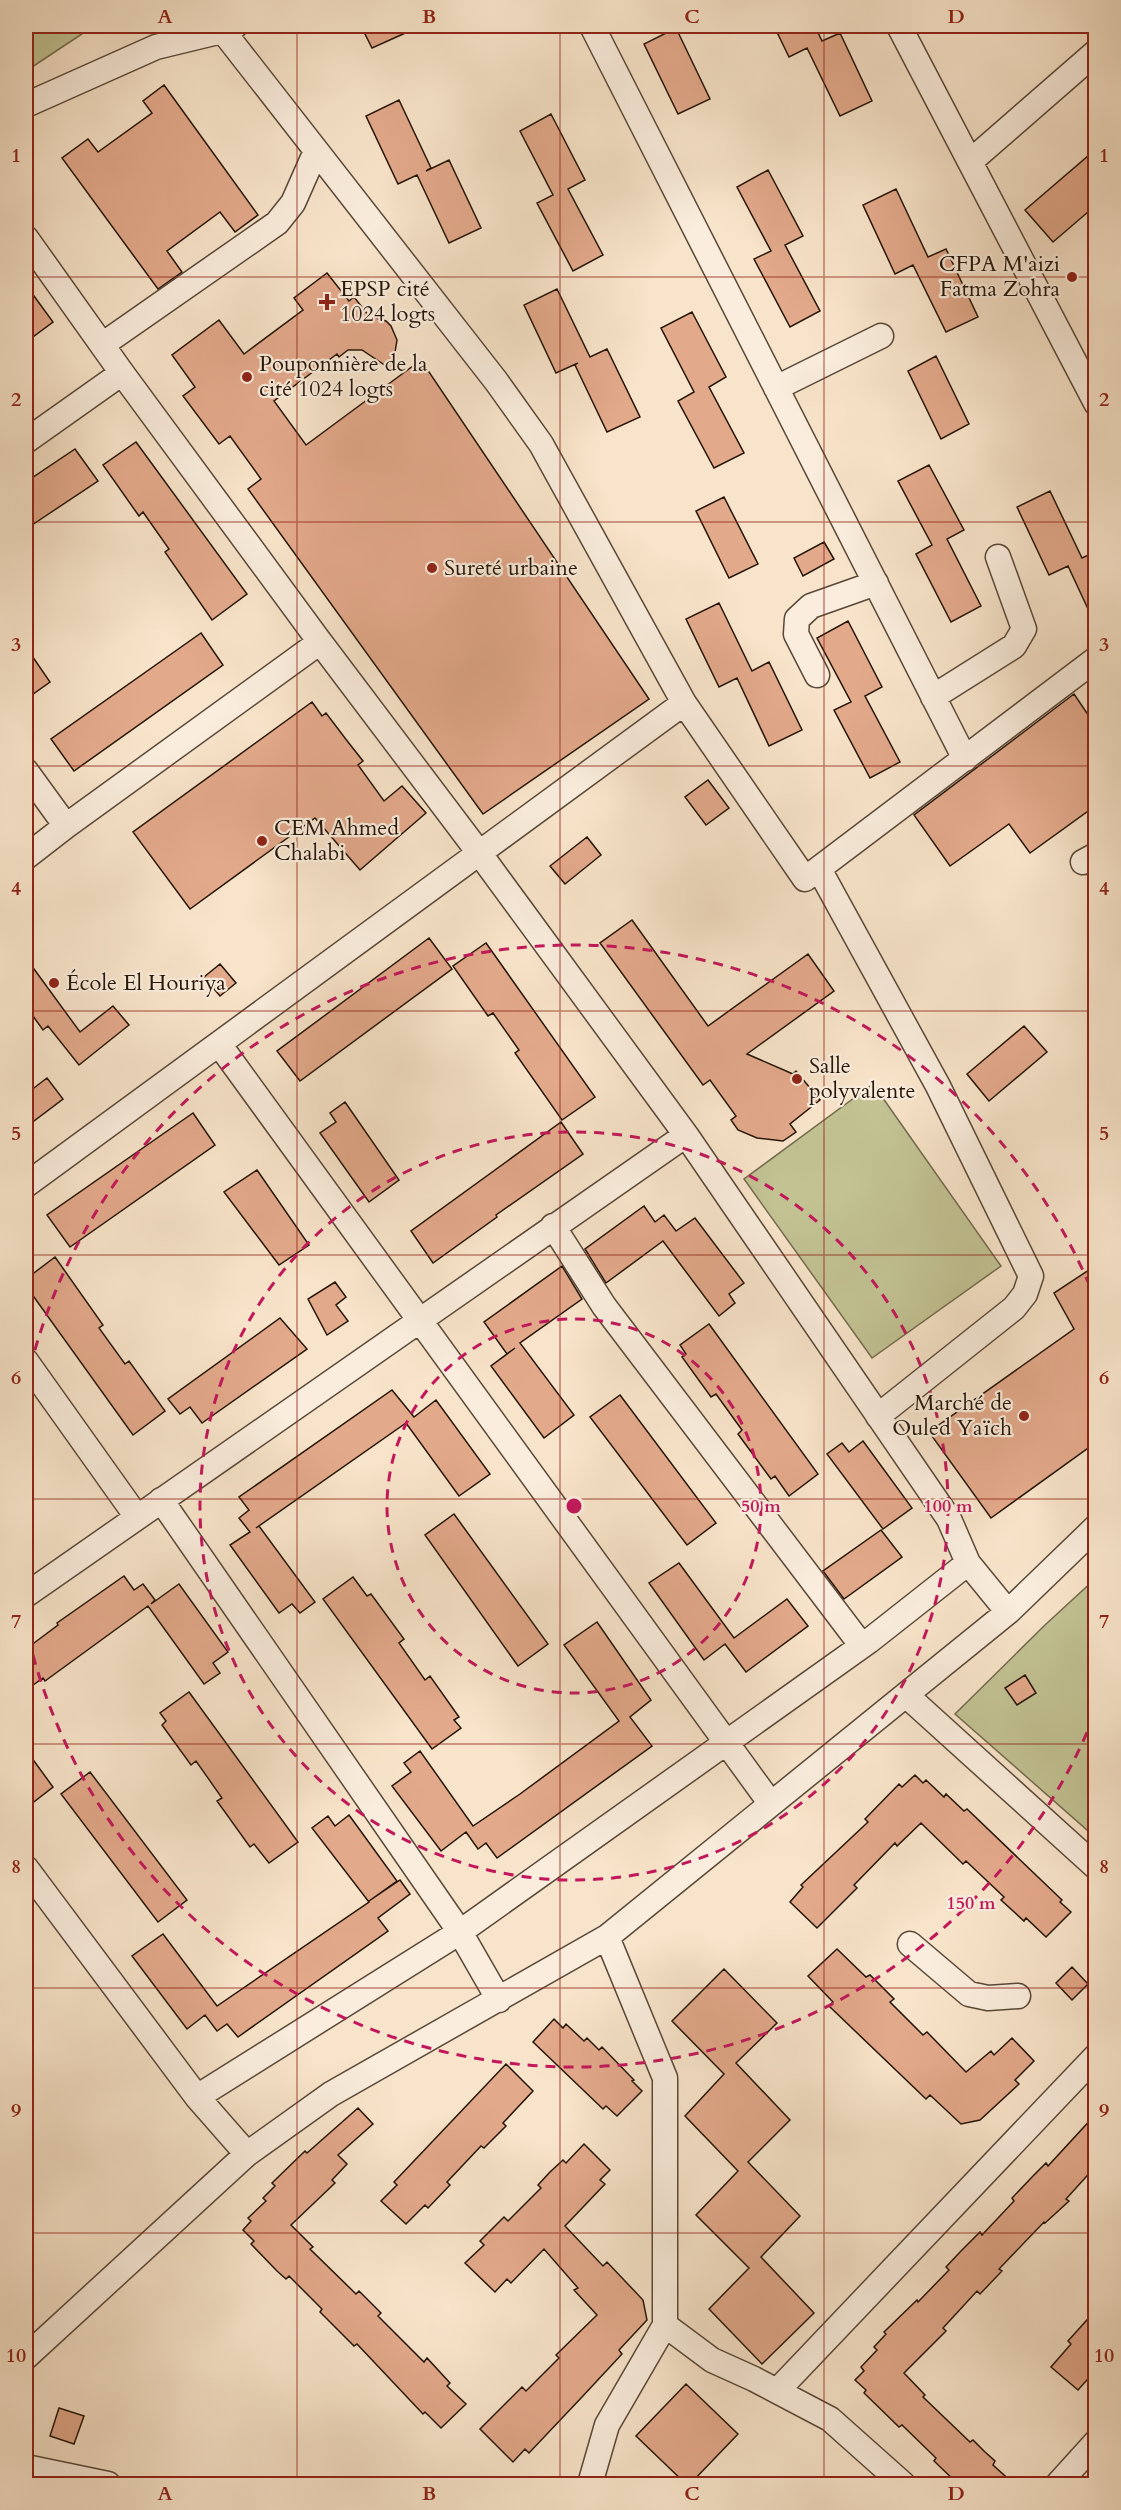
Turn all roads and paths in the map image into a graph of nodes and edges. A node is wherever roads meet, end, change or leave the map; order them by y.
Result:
1 (592, 26) edge
2 (899, 26) edge
3 (225, 27) edge
4 (1095, 52) edge
5 (26, 105) edge
6 (316, 151) junction
7 (971, 161) junction
8 (26, 238) edge
9 (881, 336) dead end
10 (102, 345) junction
11 (122, 374) junction
12 (776, 388) junction
13 (1095, 403) edge
14 (26, 441) edge
15 (998, 557) dead end
16 (876, 583) junction
17 (320, 642) junction
18 (1095, 659) edge
19 (816, 675) dead end
20 (933, 697) junction
21 (684, 703) junction
22 (965, 759) junction
23 (26, 771) edge
24 (66, 826) junction
25 (480, 854) junction
26 (26, 857) edge
27 (819, 869) junction
28 (219, 1044) junction
29 (686, 1135) junction
30 (26, 1185) edge
31 (552, 1227) junction
32 (419, 1319) junction
33 (26, 1361) edge
34 (878, 1416) junction
35 (161, 1500) junction
36 (137, 1517) junction
37 (1095, 1527) edge
38 (968, 1563) junction
39 (26, 1596) edge
40 (1008, 1612) junction
41 (862, 1646) junction
42 (906, 1695) junction
43 (726, 1741) junction
44 (771, 1804) junction
45 (1095, 1867) edge
46 (26, 1868) edge
47 (460, 1932) junction
48 (607, 1937) junction
49 (910, 1944) dead end
50 (1017, 1996) dead end
51 (500, 2000) junction
52 (1095, 2056) edge
53 (197, 2097) junction
54 (247, 2154) junction
55 (665, 2325) junction
56 (26, 2356) edge
57 (777, 2391) junction
58 (1095, 2442) edge
59 (26, 2467) edge
60 (108, 2484) edge
61 (590, 2484) edge
62 (903, 2484) edge
63 (1058, 2484) edge

1 - 12 street
2 - 7 street
3 - 5 street
3 - 6 street
4 - 7 street
6 - 10 street
6 - 21 street
7 - 13 street
8 - 10 street
9 - 12 street
10 - 11 street
11 - 14 street
11 - 17 street
12 - 16 street
15 - 20 street
16 - 19 street
16 - 20 street
17 - 24 street
17 - 25 street
18 - 22 street
20 - 22 street
21 - 25 street
21 - 27 street
22 - 27 street
23 - 24 street
24 - 26 street
25 - 28 street
25 - 29 street
27 - 34 street
28 - 30 street
28 - 32 street
29 - 31 street
29 - 34 street
31 - 32 street
31 - 41 street
32 - 35 street
32 - 43 street
33 - 36 street
34 - 38 street
35 - 36 street
35 - 47 street
36 - 39 street
37 - 40 street
38 - 40 street
38 - 41 street
40 - 42 street
41 - 43 street
42 - 44 street
42 - 45 street
43 - 44 street
43 - 47 street
44 - 48 street
46 - 53 street
47 - 51 street
47 - 53 street
48 - 51 street
48 - 55 street
49 - 50 street
51 - 54 street
52 - 57 street
53 - 54 street
54 - 56 street
55 - 57 street
55 - 61 street
57 - 62 street
58 - 63 street
59 - 60 street

